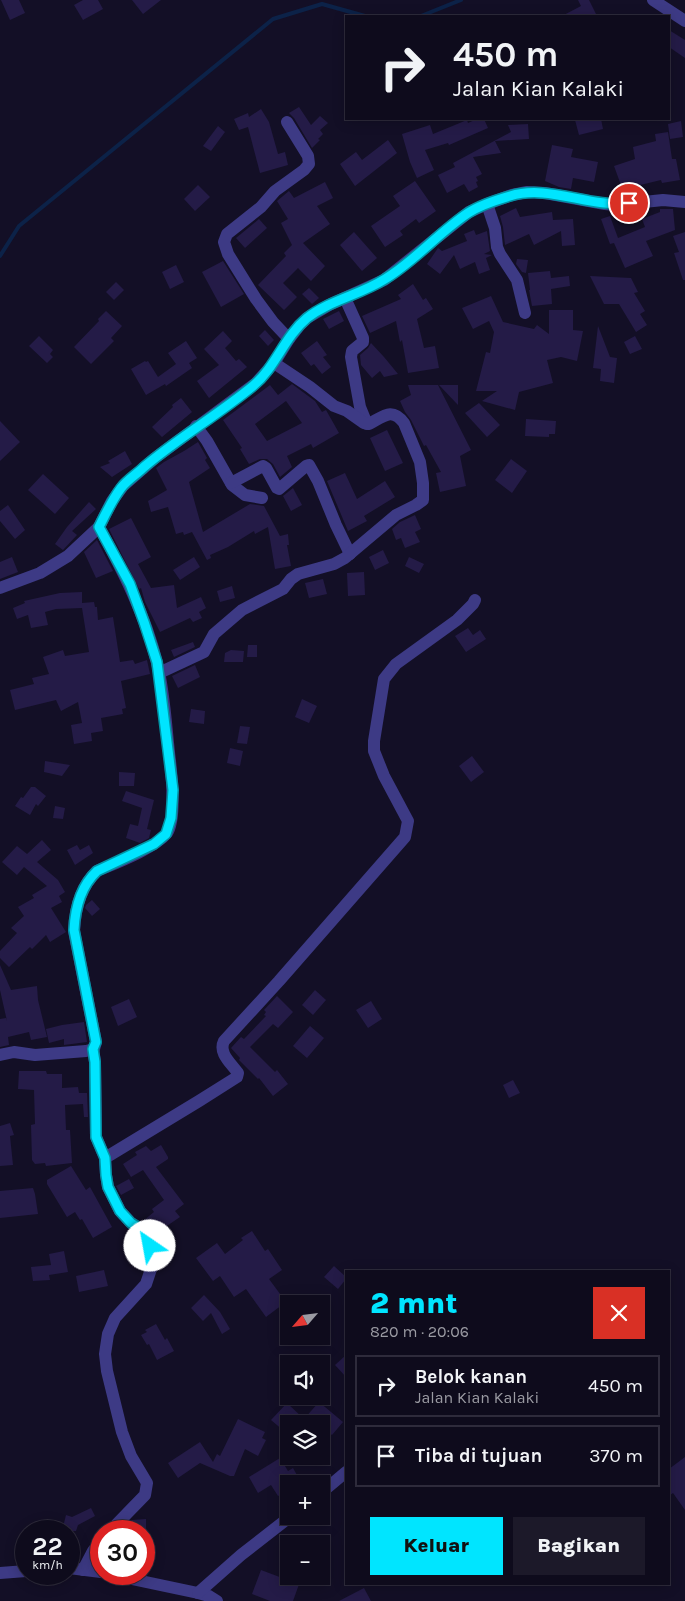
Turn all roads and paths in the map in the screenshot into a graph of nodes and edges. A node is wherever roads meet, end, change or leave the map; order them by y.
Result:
1 (653, 0) edge
2 (685, 21) edge
3 (287, 122) dead end
4 (685, 202) edge
5 (488, 204) junction
6 (345, 298) junction
7 (523, 310) dead end
8 (289, 339) junction
9 (274, 363) junction
10 (367, 424) junction
11 (196, 426) junction
12 (231, 483) junction
13 (262, 498) dead end
14 (99, 527) junction
15 (350, 554) junction
16 (0, 588) edge
17 (475, 600) dead end
18 (159, 673) junction
19 (93, 1049) junction
20 (0, 1055) edge
21 (105, 1158) junction
22 (345, 1473) edge
23 (330, 1485) edge
24 (121, 1520) edge
25 (280, 1525) edge
26 (90, 1557) edge
27 (80, 1570) edge
28 (83, 1570) junction
29 (90, 1571) edge
30 (15, 1572) edge
31 (0, 1573) edge
32 (155, 1584) edge
33 (198, 1593) junction
34 (217, 1601) edge

1 - 2 street
3 - 8 street
4 - 5 street
5 - 6 street
5 - 7 street
6 - 8 street
6 - 10 street
8 - 9 street
9 - 10 street
9 - 11 street
10 - 15 street
11 - 12 street
11 - 14 street
12 - 13 street
12 - 15 street
14 - 16 street
14 - 18 street
15 - 18 street
17 - 21 street
18 - 19 street
19 - 20 street
19 - 21 street
21 - 24 street
22 - 23 street
25 - 33 street
26 - 28 street
27 - 28 street
28 - 29 street
30 - 31 street
32 - 33 street
33 - 34 street

